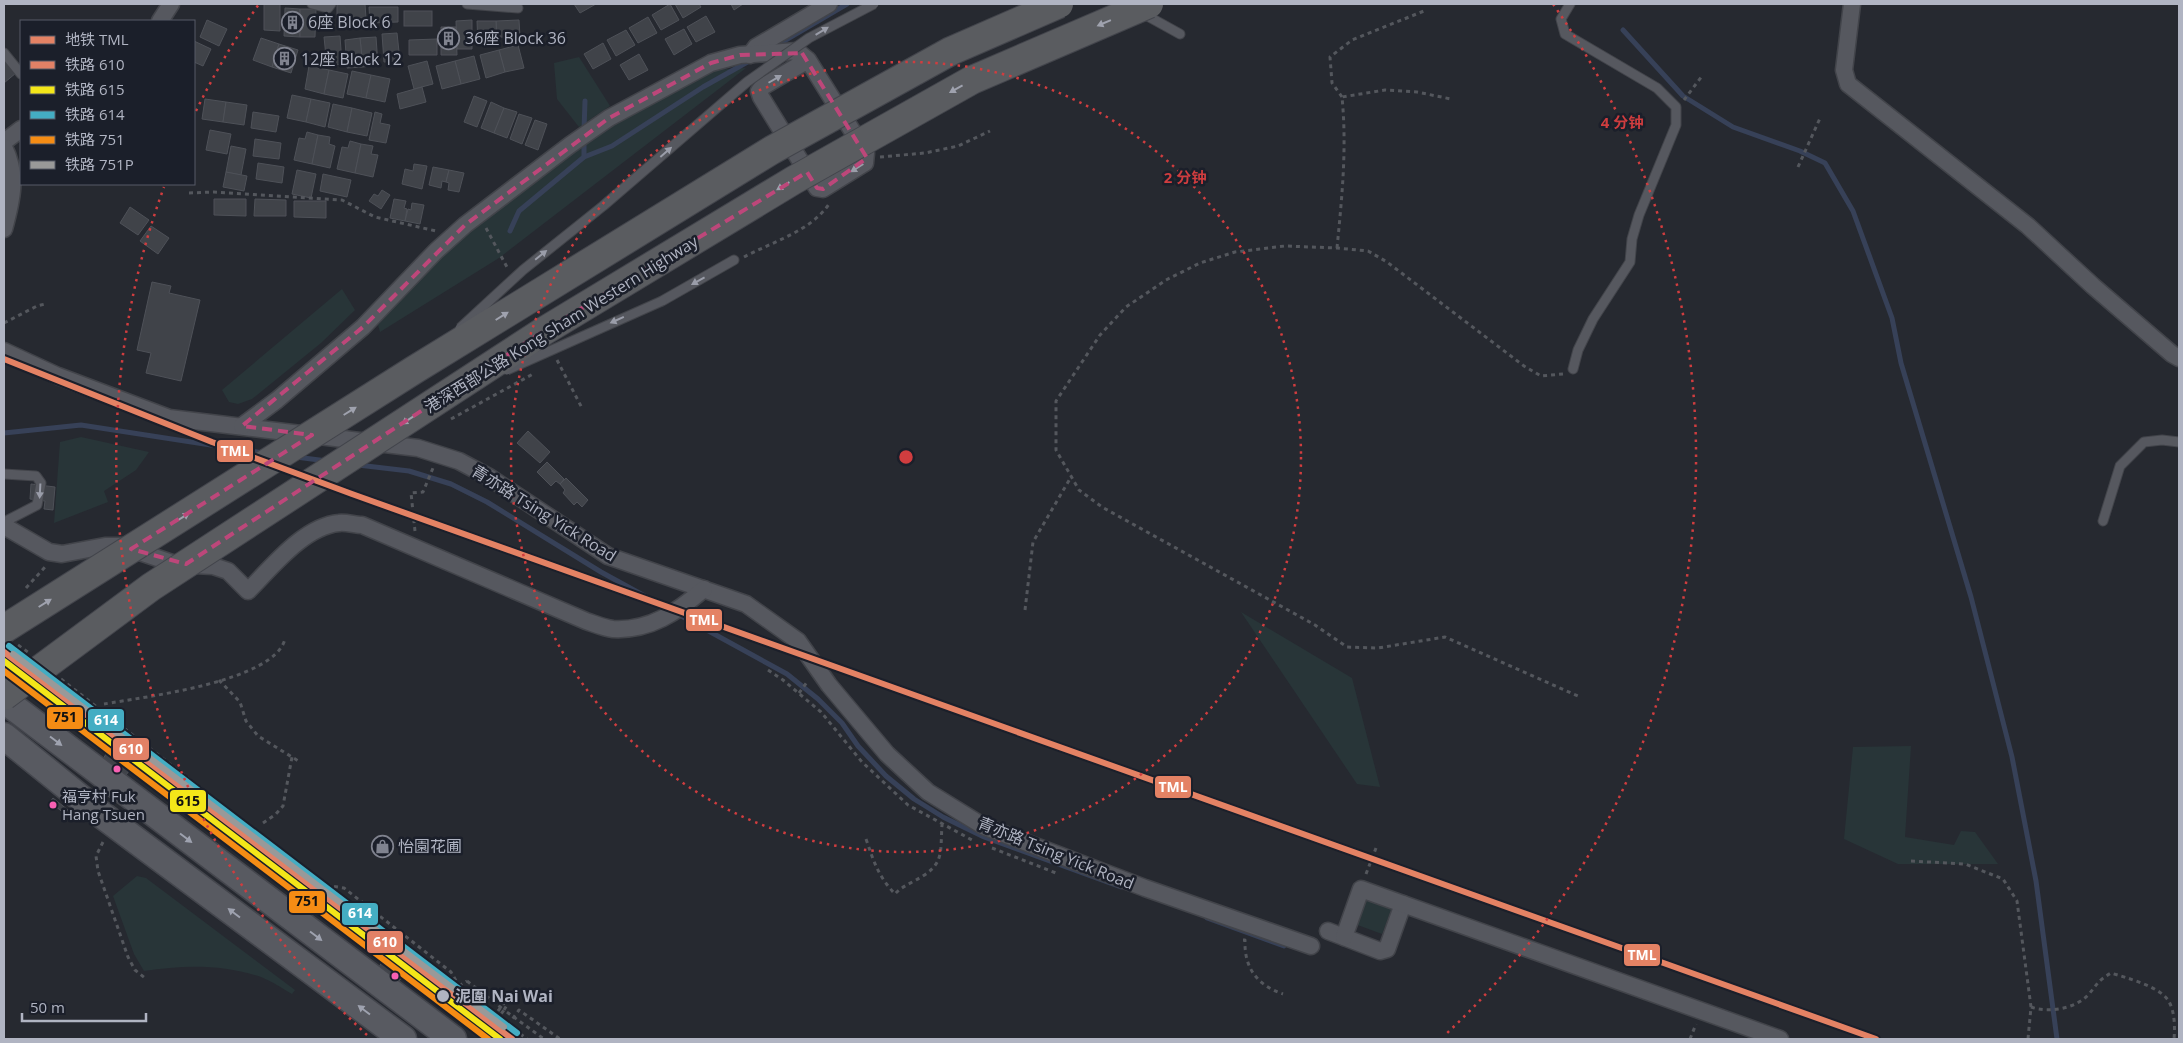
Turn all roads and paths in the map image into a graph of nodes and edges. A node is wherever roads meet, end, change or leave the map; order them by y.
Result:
1 (172, 4) edge
2 (312, 4) edge
3 (331, 4) edge
4 (467, 4) edge
5 (829, 4) edge
6 (874, 4) edge
7 (1059, 4) edge
8 (1122, 4) edge
9 (1149, 4) edge
10 (1570, 4) edge
11 (1852, 4) edge
12 (518, 8) dead end
13 (1424, 11) dead end
14 (161, 20) edge
15 (1180, 34) dead end
16 (4, 53) edge
17 (750, 54) junction
18 (808, 60) junction
19 (20, 73) edge
20 (1702, 76) dead end
21 (1342, 97) junction
22 (1451, 99) dead end
23 (1676, 111) junction
24 (1821, 116) dead end
25 (20, 130) edge
26 (990, 131) dead end
27 (4, 142) edge
28 (4, 147) edge
29 (867, 158) junction
30 (1798, 168) dead end
31 (189, 193) dead end
32 (4, 229) edge
33 (442, 230) dead end
34 (1338, 248) junction
35 (734, 260) dead end
36 (45, 304) dead end
37 (4, 323) edge
38 (4, 351) edge
39 (2179, 358) edge
40 (1573, 369) joint
41 (414, 370) junction
42 (437, 400) junction
43 (242, 426) junction
44 (2179, 442) edge
45 (434, 465) dead end
46 (4, 474) edge
47 (1071, 477) junction
48 (2103, 521) dead end
49 (4, 526) edge
50 (416, 549) junction
51 (704, 589) junction
52 (1025, 610) dead end
53 (8, 634) edge
54 (285, 639) dead end
55 (34, 658) dead end
56 (768, 670) dead end
57 (57, 676) dead end
58 (219, 680) junction
59 (808, 682) dead end
60 (799, 693) junction
61 (4, 696) edge
62 (1578, 696) dead end
63 (4, 700) edge
64 (104, 704) dead end
65 (4, 736) edge
66 (292, 757) junction
67 (300, 762) dead end
68 (930, 818) dead end
69 (263, 823) dead end
70 (942, 825) dead end
71 (866, 839) dead end
72 (103, 842) dead end
73 (1376, 848) dead end
74 (1912, 861) dead end
75 (325, 885) junction
76 (1361, 889) junction
77 (340, 898) dead end
78 (1403, 904) junction
79 (1328, 931) dead end
80 (1237, 937) dead end
81 (1344, 937) junction
82 (1311, 946) dead end
83 (418, 959) dead end
84 (451, 972) junction
85 (146, 978) dead end
86 (445, 980) junction
87 (459, 986) junction
88 (1282, 994) dead end
89 (431, 999) dead end
90 (2031, 1007) junction
91 (504, 1010) junction
92 (498, 1011) dead end
93 (508, 1025) junction
94 (403, 1039) edge
95 (453, 1039) edge
96 (482, 1039) edge
97 (527, 1039) edge
98 (544, 1039) edge
99 (560, 1039) edge
100 (1780, 1039) edge
101 (2028, 1039) edge
102 (2174, 1039) edge

1 - 14 street
2 - 3 lane
4 - 12 lane
5 - 17 street
41 -> 6 lane, bridge
41 -> 7 highway, bridge
8 - 15 lane
9 -> 42 highway, 港深西部公路 Kong Sham Western Highway, bridge
10 - 23 lane
11 - 39 street
13 - 21 path
16 - 19 lane
17 - 18 street
17 - 43 street
18 - 29 street
29 -> 18 street
20 - 23 path
21 - 22 path
21 - 34 path
23 - 40 lane
24 - 30 path
25 - 27 street
26 - 29 path
28 - 32 street
31 - 33 path
34 - 40 path
34 - 47 path
35 -> 42 lane, bridge
36 - 37 path
38 - 43 street, 青亦路 Tsing Yick Road
53 -> 41 highway, bridge
42 -> 61 highway, 港深西部公路 Kong Sham Western Highway, bridge
43 - 51 street, 青亦路 Tsing Yick Road
44 - 48 lane
45 - 50 path
46 -> 49 lane
47 - 52 path
47 - 62 path
49 - 50 street
50 - 51 street
51 - 82 street, 青亦路 Tsing Yick Road
53 - 55 path
54 - 58 path
56 - 60 path
57 - 75 path
58 - 64 path
58 - 66 path
59 - 60 path
60 - 68 path
63 -> 95 main road
94 -> 65 main road
66 - 67 path
66 - 69 path
70 - 71 path
72 - 85 path
73 - 76 path
74 - 90 path
75 - 77 path
75 - 84 path
76 - 78 street
76 - 81 street
78 - 81 street
78 - 100 street
79 - 81 street
80 - 88 path
83 - 86 path
84 - 86 path
84 - 87 path
86 - 89 path
87 - 91 path, bridge
87 - 93 path
90 - 101 path
90 - 102 path
91 - 92 path
91 - 96 path, bridge
91 - 98 path, bridge
93 - 97 path
93 - 99 path

